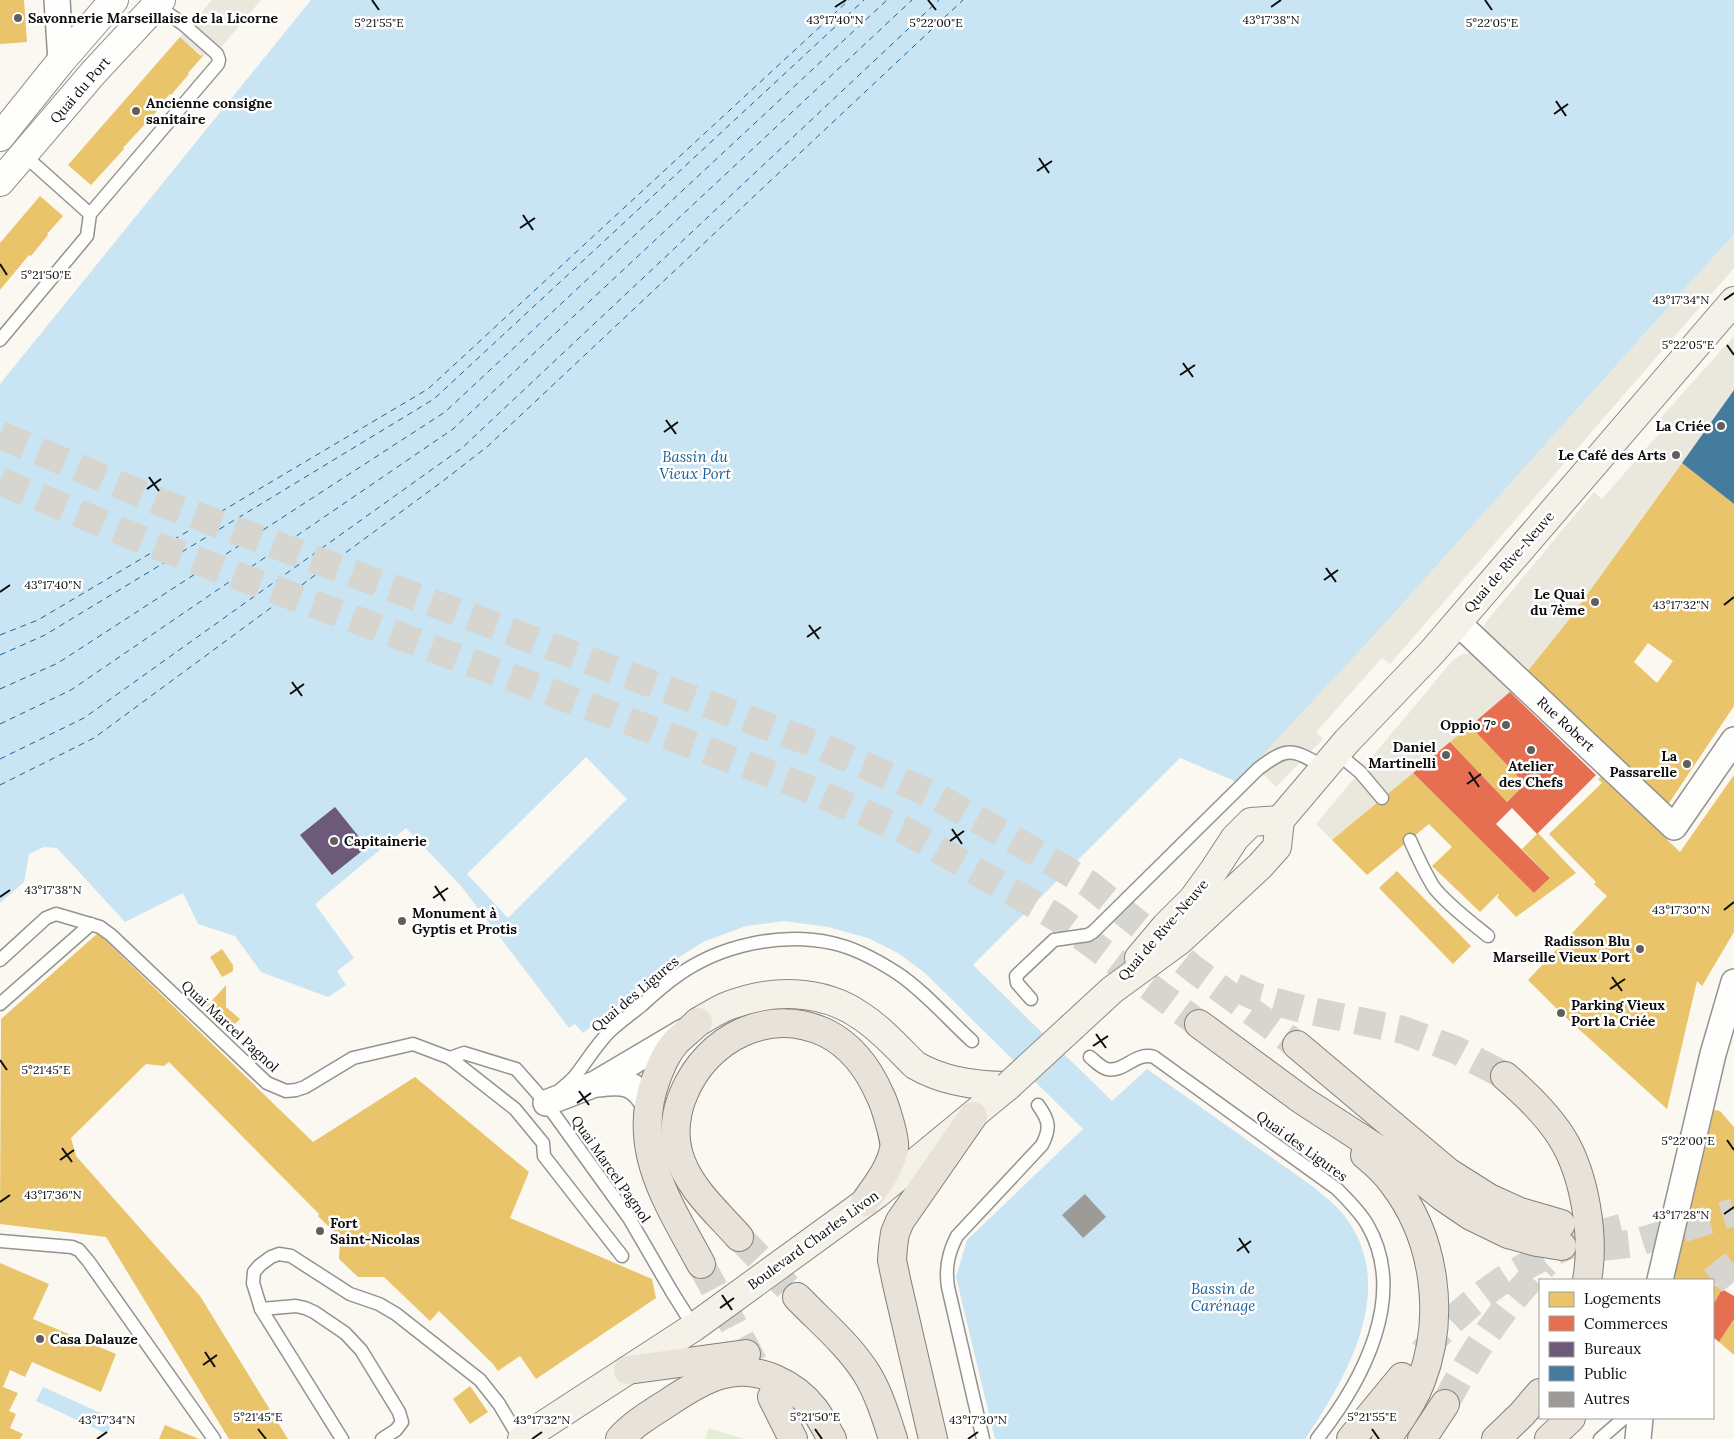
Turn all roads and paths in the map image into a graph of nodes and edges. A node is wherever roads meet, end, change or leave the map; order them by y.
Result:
1 (57, 0) edge
2 (114, 0) edge
3 (159, 3) edge
4 (61, 61) junction
5 (0, 137) edge
6 (24, 155) junction
7 (0, 182) edge
8 (90, 214) junction
9 (1734, 301) edge
10 (0, 340) edge
11 (1457, 622) junction
12 (1734, 740) edge
13 (1331, 760) junction
14 (1382, 798) dead end
15 (1280, 820) junction
16 (1410, 840) dead end
17 (91, 924) junction
18 (1488, 936) dead end
19 (0, 960) edge
20 (1733, 987) edge
21 (1112, 990) junction
22 (1032, 1000) dead end
23 (0, 1004) edge
24 (698, 1022) junction
25 (1199, 1024) tunnel mouth
26 (972, 1042) dead end
27 (1297, 1045) tunnel mouth
28 (1090, 1057) dead end
29 (450, 1058) junction
30 (1505, 1076) tunnel mouth
31 (595, 1084) junction
32 (998, 1090) junction
33 (1302, 1100) junction
34 (546, 1103) junction
35 (1038, 1105) dead end
36 (649, 1106) junction
37 (973, 1116) junction
38 (865, 1202) junction
39 (740, 1238) tunnel mouth
40 (0, 1241) edge
41 (622, 1256) dead end
42 (701, 1264) tunnel mouth
43 (1587, 1279) edge
44 (1660, 1279) edge
45 (797, 1297) tunnel mouth
46 (261, 1309) junction
47 (694, 1327) junction
48 (628, 1370) junction
49 (1402, 1377) dead end
50 (1539, 1394) edge
51 (772, 1397) tunnel mouth
52 (1445, 1404) tunnel mouth
53 (566, 1410) junction
54 (1569, 1419) edge
55 (1623, 1419) edge
56 (1640, 1419) edge
57 (214, 1439) edge
58 (342, 1439) edge
59 (382, 1439) edge
60 (521, 1439) edge
61 (564, 1439) edge
62 (620, 1439) edge
63 (793, 1439) edge
64 (832, 1439) edge
65 (846, 1439) edge
66 (893, 1439) edge
67 (933, 1439) edge
68 (983, 1439) edge
69 (1317, 1439) edge
70 (1351, 1439) edge
71 (1386, 1439) edge
72 (1422, 1439) edge
73 (1496, 1439) edge
74 (1549, 1439) edge
75 (1600, 1439) edge
76 (1638, 1439) edge

1 - 4 street
2 - 4 street
3 - 6 street, Quai du Port
3 - 8 lane
4 - 5 street
6 - 7 street, Quai du Port
6 - 8 lane
8 - 10 lane
9 - 11 main road, Quai de Rive-Neuve
11 - 12 street, Rue Robert
11 - 13 main road, Quai de Rive-Neuve
13 - 14 lane
13 - 15 main road, Quai de Rive-Neuve
13 - 22 lane
15 - 21 main road, Quai de Rive-Neuve
15 - 21 main road, Quai de Rive-Neuve
16 - 18 lane
17 - 19 lane, Quai Marcel Pagnol
17 - 23 lane
17 - 29 lane, Quai Marcel Pagnol
20 - 44 street
21 - 32 main road, Quai de Rive-Neuve, bridge
24 - 31 street
24 - 32 main road
24 - 36 highway
25 - 33 highway
26 - 34 lane, Quai des Ligures
27 - 33 highway
28 - 69 lane, Quai des Ligures
29 - 34 lane, Quai Marcel Pagnol
29 - 41 lane, Quai Marcel Pagnol
30 - 43 highway
31 - 34 street
31 - 36 street
32 - 37 main road, Boulevard Charles Livon
33 - 71 highway
34 - 47 lane, Quai Marcel Pagnol
35 - 68 lane
36 - 42 highway
37 - 38 main road, Boulevard Charles Livon
37 - 67 highway
38 - 39 highway
38 - 47 main road, Boulevard Charles Livon
40 - 57 lane
45 - 66 highway
46 - 58 lane
46 - 59 lane
46 - 60 lane
47 - 48 main road, Boulevard Charles Livon
48 - 53 main road, Boulevard Charles Livon
48 - 65 highway
49 - 70 highway
50 - 73 highway
51 - 63 highway
52 - 72 highway
53 - 60 main road, Boulevard Charles Livon
53 - 61 main road
54 - 74 highway
55 - 75 lane
56 - 76 street
62 - 64 highway

